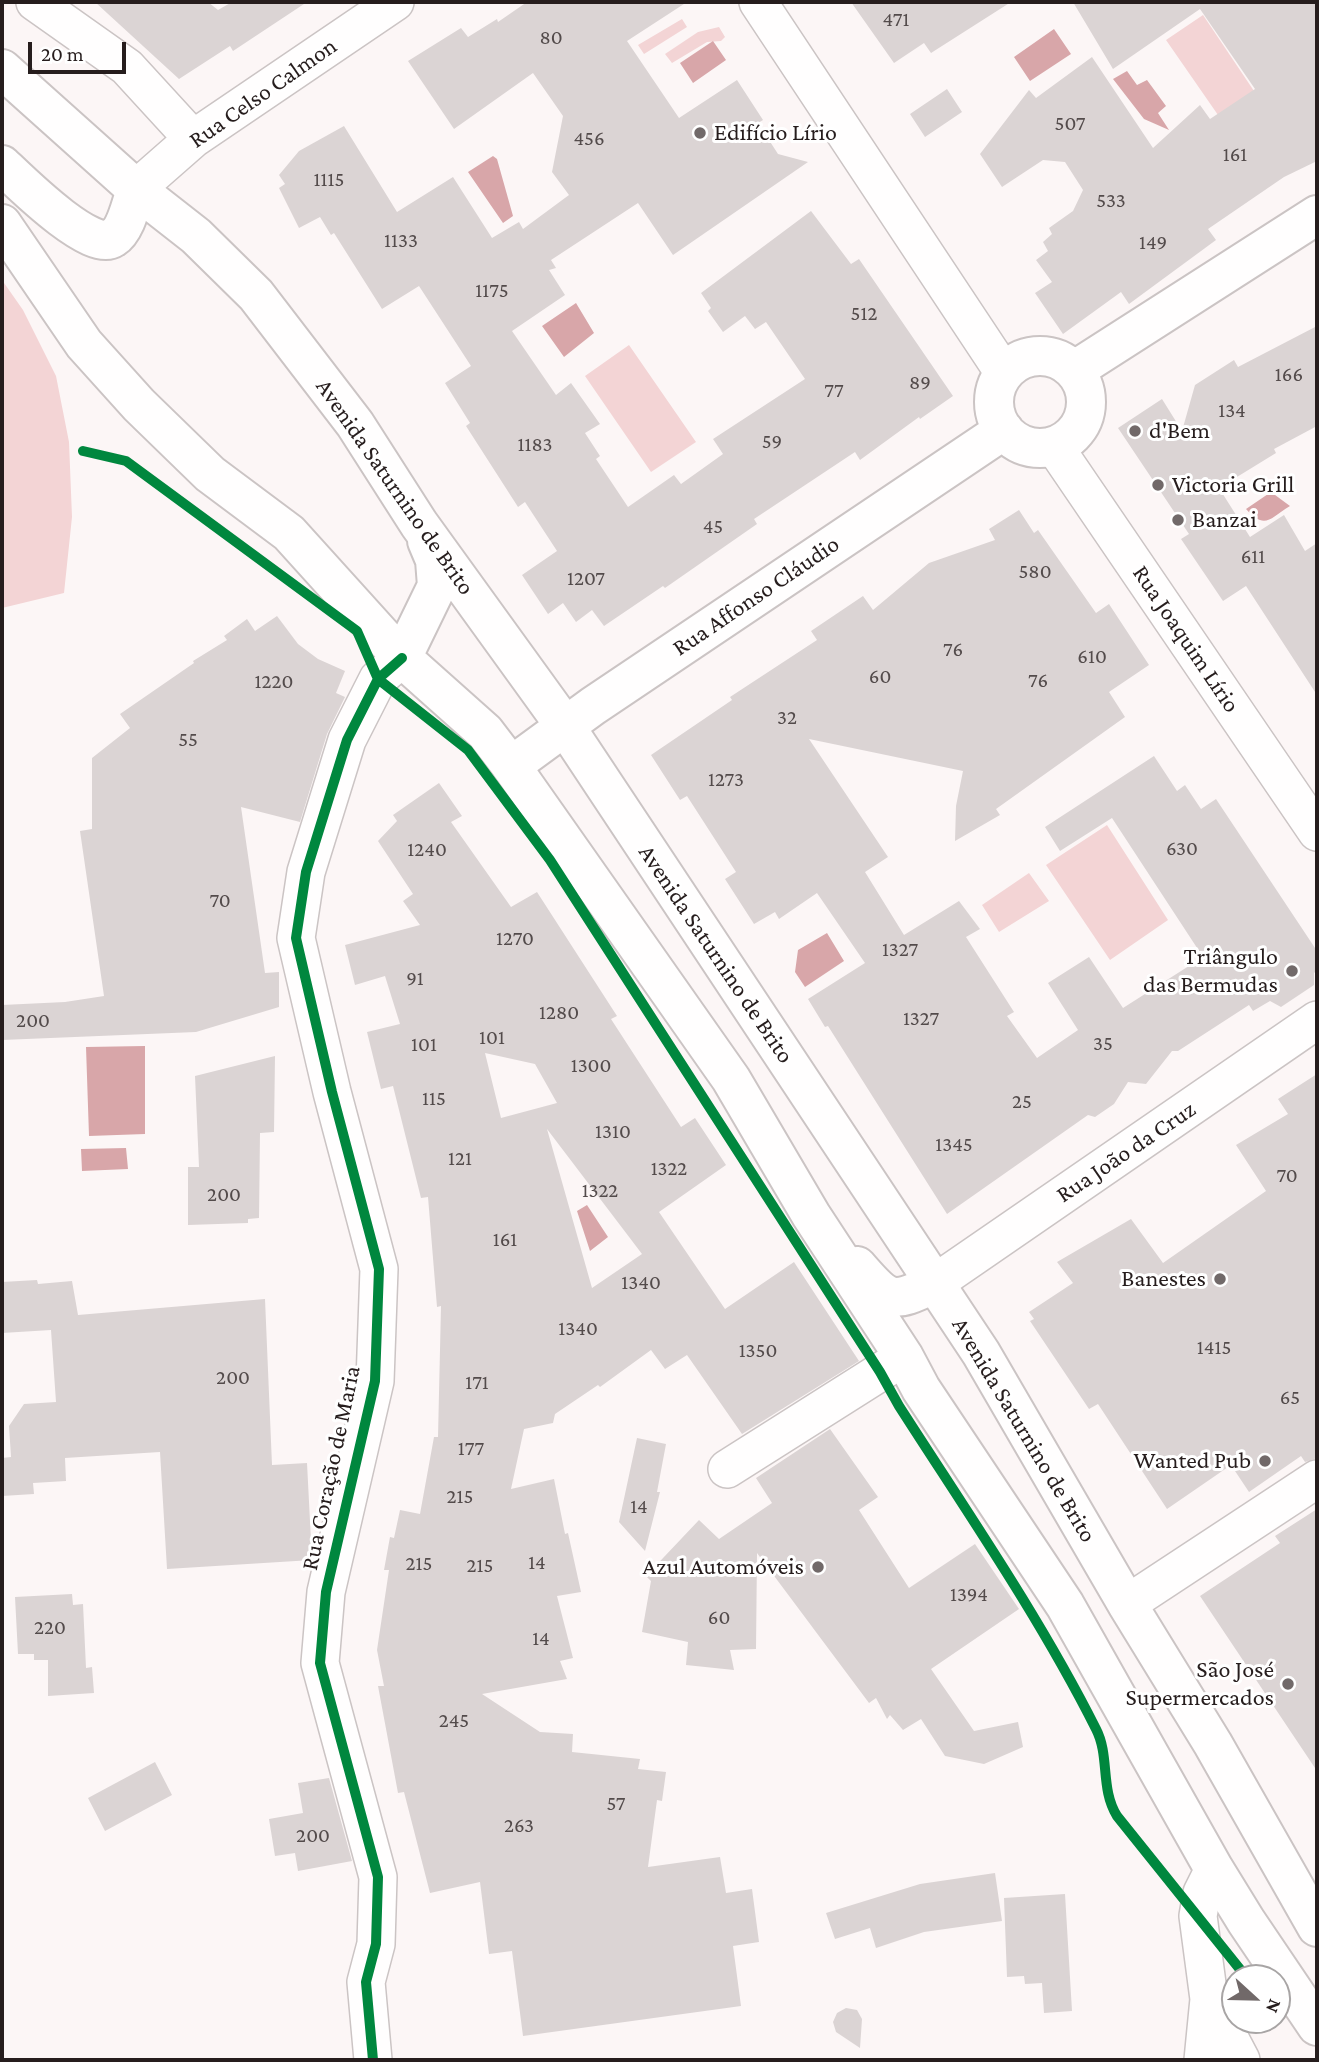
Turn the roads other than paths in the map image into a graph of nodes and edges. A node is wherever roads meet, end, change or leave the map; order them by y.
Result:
1 (35, 2) edge
2 (395, 2) edge
3 (758, 2) edge
4 (2, 69) edge
5 (193, 139) junction
6 (2, 165) edge
7 (136, 189) junction
8 (1317, 215) edge
9 (2, 224) edge
10 (1075, 370) junction
11 (1004, 373) junction
12 (1004, 430) junction
13 (1054, 446) junction
14 (419, 524) junction
15 (402, 658) junction
16 (565, 726) junction
17 (511, 766) junction
18 (1317, 832) edge
19 (1317, 1020) edge
20 (811, 1215) junction
21 (934, 1283) junction
22 (904, 1357) junction
23 (727, 1469) dead end
24 (1317, 1479) edge
25 (1127, 1604) junction
26 (1214, 1869) junction
27 (1317, 1927) edge
28 (1209, 1998) junction
29 (1317, 2026) edge
30 (373, 2060) edge
31 (1203, 2060) edge
32 (1241, 2060) edge

1 - 5 street
2 - 5 street, Rua Celso Calmon
3 - 11 street
4 - 7 main road, Avenida Saturnino de Brito
5 - 7 street, Rua Celso Calmon
6 - 7 main road
7 - 14 main road, Avenida Saturnino de Brito
8 - 10 main road
9 - 15 main road
10 - 11 main road
10 - 13 main road
11 - 12 main road
12 - 13 main road
12 - 16 main road, Rua Affonso Cláudio
13 - 18 street, Rua Joaquim Lírio
14 - 15 main road
14 - 16 main road, Avenida Saturnino de Brito
15 - 17 main road
15 - 30 street, Rua Coração de Maria
16 - 17 main road, Rua Affonso Cláudio
16 - 21 main road, Avenida Saturnino de Brito
17 - 20 main road
19 - 21 street, Rua João da Cruz
20 - 21 main road
20 - 22 main road
21 - 25 main road, Avenida Saturnino de Brito
22 - 23 street
22 - 26 main road
24 - 25 street
25 - 27 main road, Avenida Saturnino de Brito
26 - 28 street
26 - 29 main road
28 - 31 street
28 - 32 street

